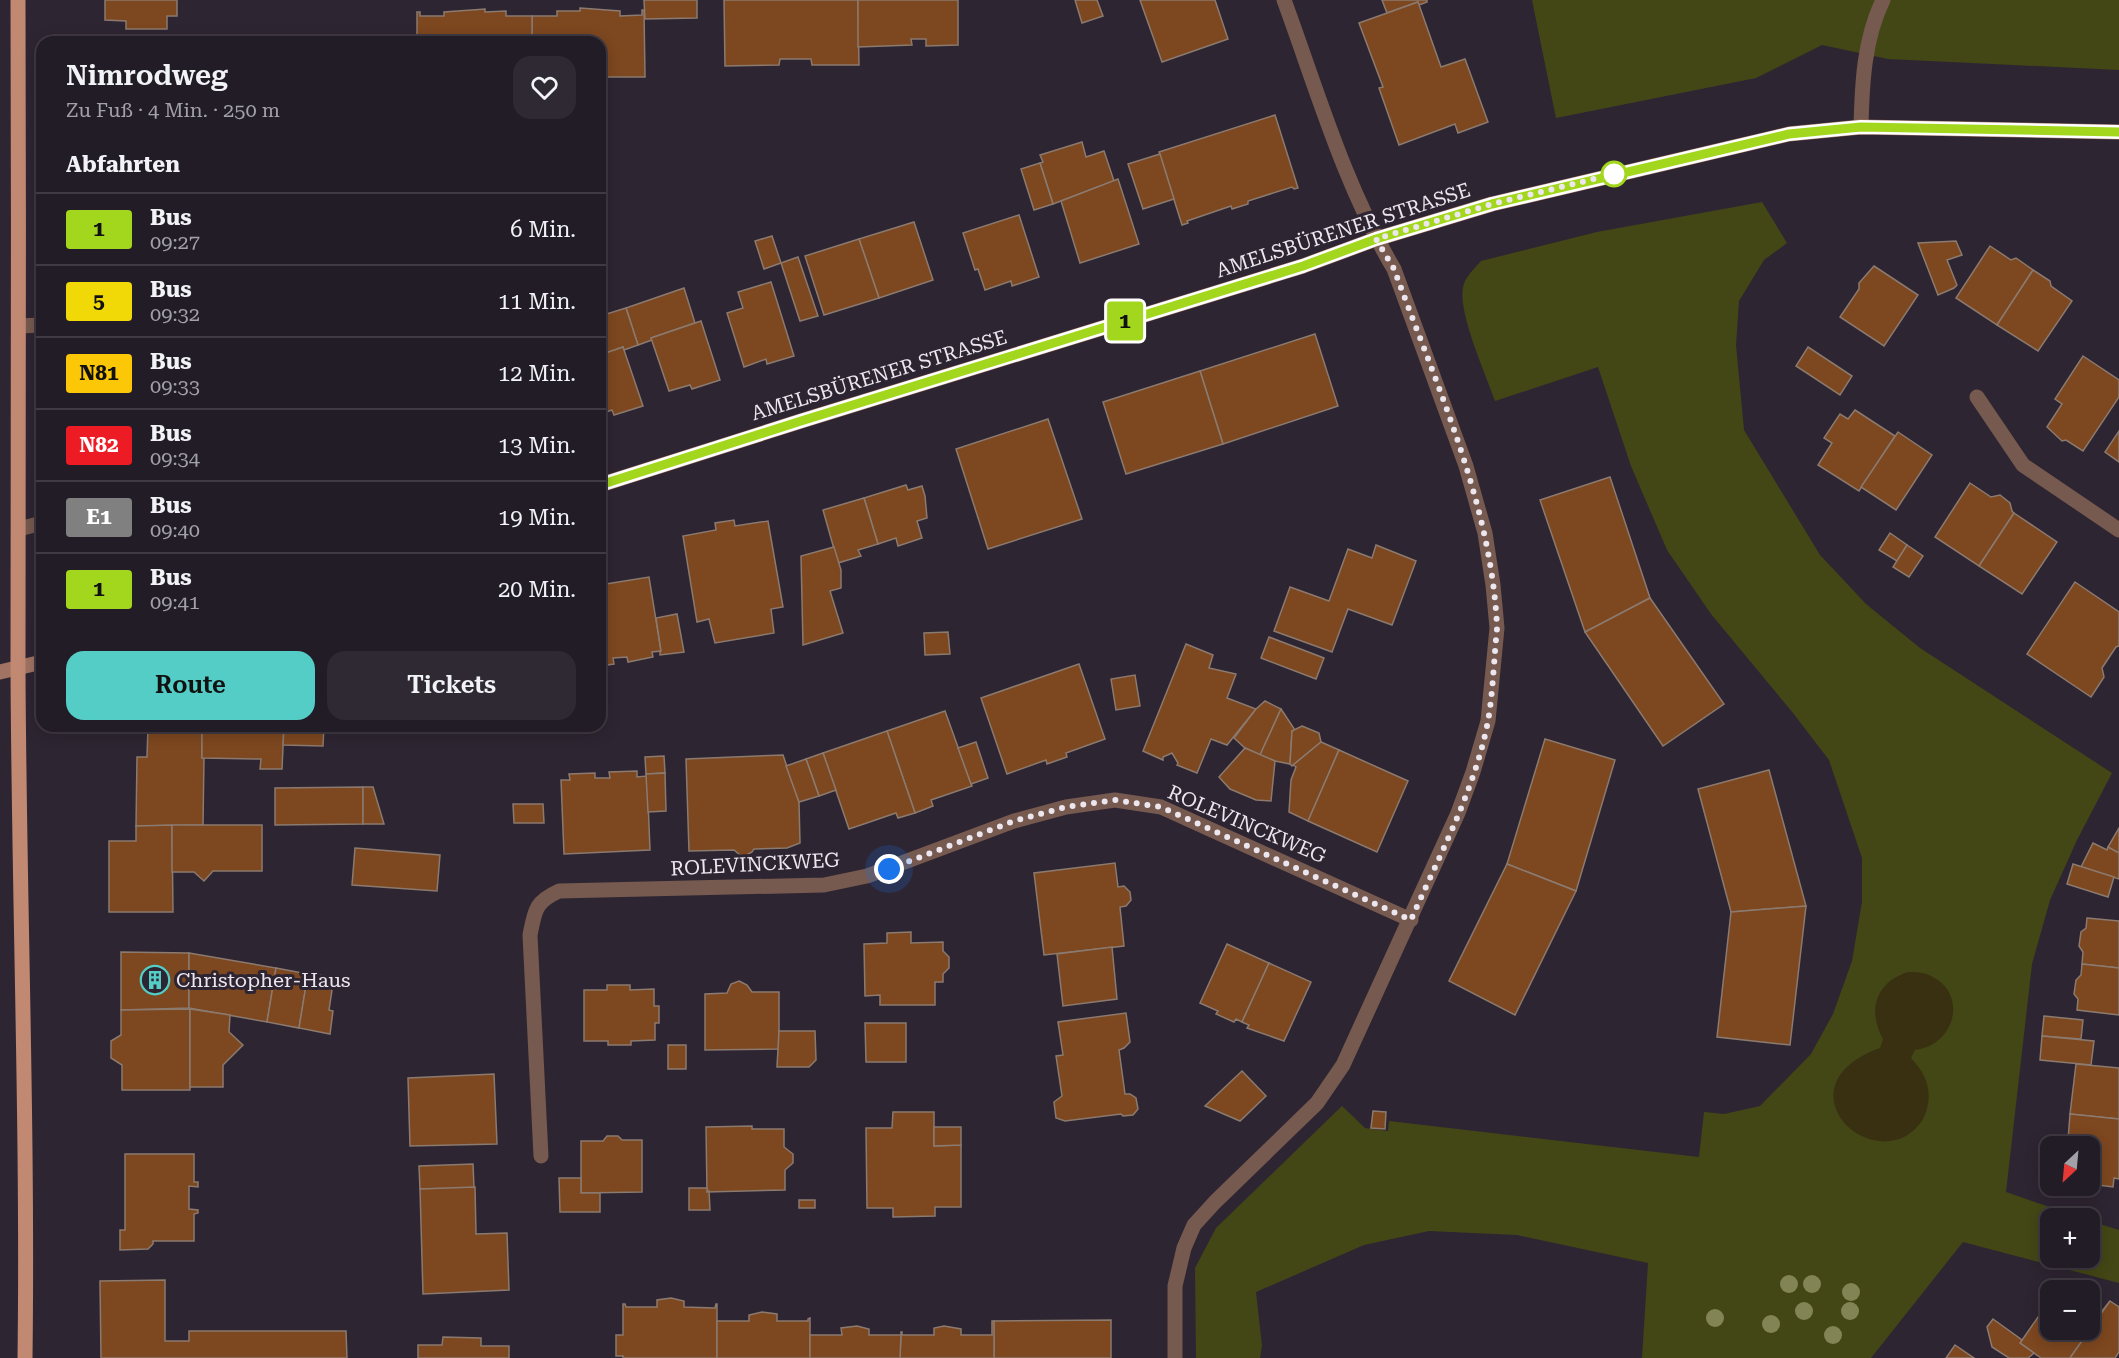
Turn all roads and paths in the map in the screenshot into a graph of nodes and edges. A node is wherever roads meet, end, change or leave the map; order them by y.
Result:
1 (18, 0) edge
2 (1284, 0) edge
3 (1883, 0) edge
4 (1861, 127) junction
5 (2119, 132) edge
6 (1376, 239) junction
7 (36, 325) edge
8 (19, 326) junction
9 (1977, 397) dead end
10 (606, 483) edge
11 (36, 525) edge
12 (19, 529) junction
13 (2119, 530) edge
14 (36, 664) edge
15 (18, 669) junction
16 (0, 672) edge
17 (1411, 920) junction
18 (541, 1156) dead end
19 (25, 1358) edge
20 (1175, 1358) edge

1 - 8 main road
2 - 6 street
3 - 4 street
4 - 5 street, AMELSBÜRENER STRASSE
4 - 6 street, AMELSBÜRENER STRASSE
6 - 10 street, AMELSBÜRENER STRASSE
6 - 17 street
7 - 8 street
8 - 12 main road
9 - 13 street
11 - 12 street
12 - 15 main road
14 - 15 street
15 - 16 street
15 - 19 main road
17 - 18 street, ROLEVINCKWEG
17 - 20 street

